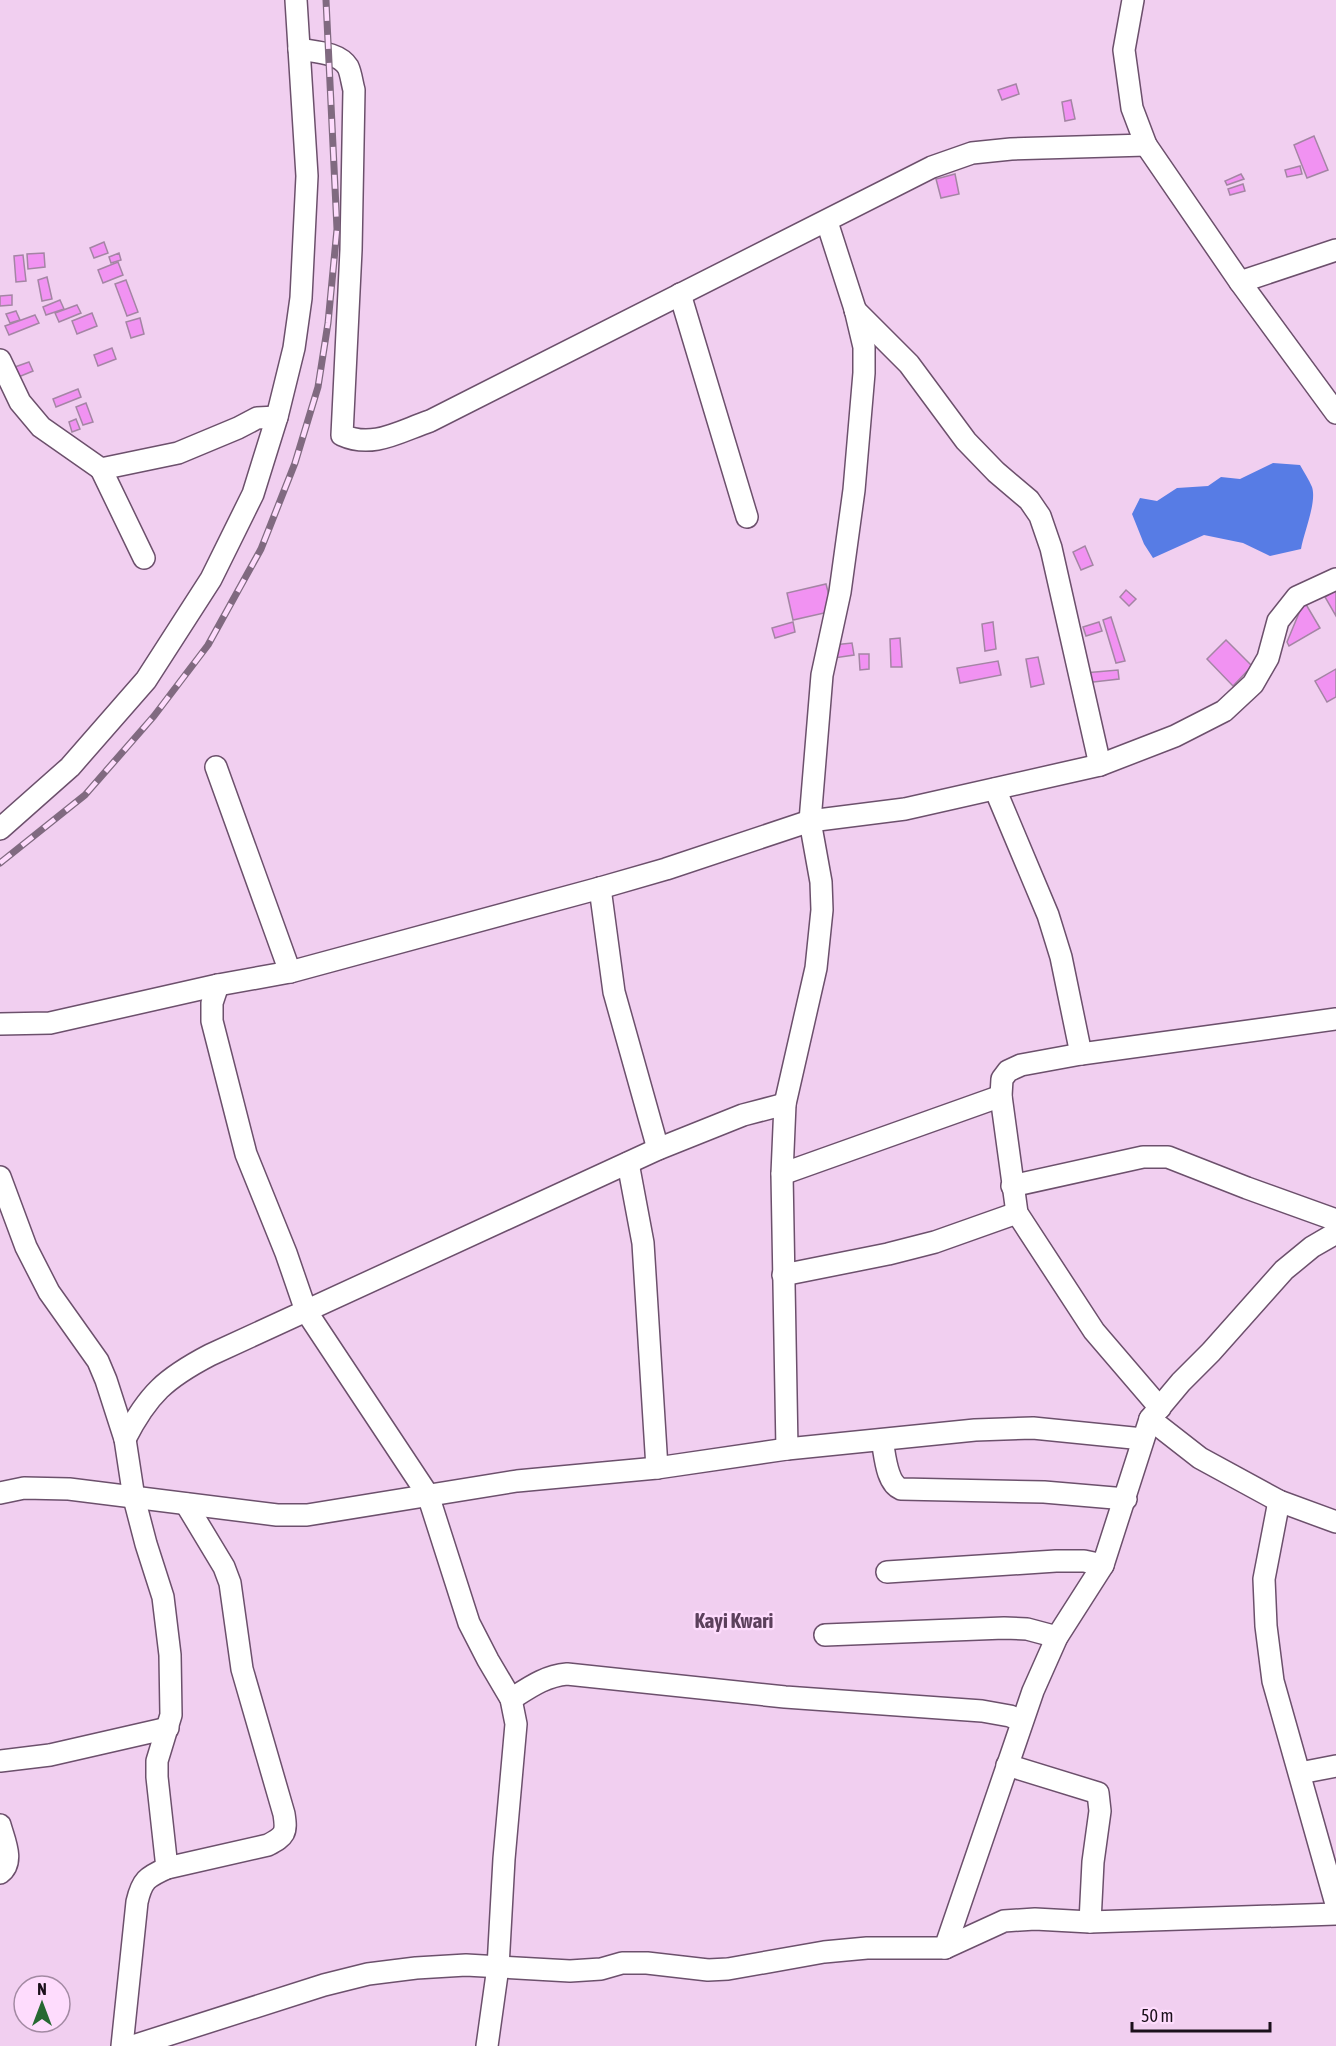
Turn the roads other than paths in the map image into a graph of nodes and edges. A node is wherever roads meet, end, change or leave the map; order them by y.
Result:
1 (296, 0) edge
2 (1133, 0) edge
3 (299, 49) junction
4 (1146, 145) junction
5 (827, 222) junction
6 (1336, 250) edge
7 (1240, 282) junction
8 (680, 294) junction
9 (855, 309) junction
10 (0, 360) edge
11 (1336, 413) edge
12 (277, 417) junction
13 (101, 469) junction
14 (747, 517) dead end
15 (144, 558) dead end
16 (1336, 579) edge
17 (1100, 765) junction
18 (216, 767) dead end
19 (994, 789) junction
20 (810, 821) junction
21 (0, 830) edge
22 (600, 888) junction
23 (290, 972) junction
24 (218, 985) junction
25 (1336, 1019) edge
26 (0, 1024) edge
27 (1081, 1054) junction
28 (1001, 1096) junction
29 (785, 1104) junction
30 (658, 1149) junction
31 (628, 1163) junction
32 (782, 1174) junction
33 (0, 1177) edge
34 (1012, 1186) junction
35 (1017, 1213) junction
36 (1336, 1220) edge
37 (1336, 1233) edge
38 (783, 1275) junction
39 (306, 1311) junction
40 (1151, 1422) junction
41 (125, 1439) junction
42 (882, 1440) junction
43 (787, 1449) junction
44 (657, 1468) junction
45 (0, 1493) edge
46 (428, 1495) junction
47 (134, 1498) junction
48 (1126, 1499) junction
49 (1279, 1501) junction
50 (186, 1504) junction
51 (1336, 1522) edge
52 (1103, 1565) junction
53 (887, 1572) dead end
54 (825, 1635) dead end
55 (1057, 1637) junction
56 (511, 1699) junction
57 (1022, 1721) junction
58 (168, 1728) junction
59 (0, 1761) edge
60 (1007, 1765) junction
61 (1336, 1766) edge
62 (1300, 1773) junction
63 (0, 1824) edge
64 (167, 1868) junction
65 (0, 1873) edge
66 (1336, 1904) edge
67 (1336, 1914) edge
68 (1090, 1922) junction
69 (945, 1948) junction
70 (498, 1967) junction
71 (122, 2046) edge
72 (133, 2046) edge
73 (487, 2046) edge

1 - 3 street
2 - 4 street
3 - 8 street
3 - 12 street
4 - 5 street
4 - 7 street
5 - 8 street
5 - 9 street
6 - 7 street
7 - 11 street
8 - 14 street
9 - 17 street
9 - 20 street
10 - 13 street
12 - 13 street
12 - 21 street
13 - 15 street
16 - 17 street
17 - 19 street
18 - 23 street
19 - 20 street
19 - 27 street
20 - 22 street
20 - 29 street
22 - 23 street
22 - 30 street
23 - 24 street
24 - 26 street
24 - 39 street
25 - 27 street
27 - 28 street
28 - 32 street
28 - 34 street
29 - 30 street
29 - 32 street
30 - 31 street
31 - 39 street
31 - 44 street
32 - 38 street
33 - 41 street
34 - 35 street
34 - 36 street
35 - 38 street
35 - 40 street
37 - 40 street
38 - 43 street
39 - 41 street
39 - 46 street
40 - 42 street
40 - 48 street
40 - 49 street
41 - 47 street
42 - 43 street
42 - 48 street
43 - 44 street
44 - 46 street
45 - 47 street
46 - 50 street
46 - 56 street
47 - 50 street
47 - 58 street
48 - 52 street
49 - 51 street
49 - 62 street
50 - 64 street
52 - 53 street
52 - 55 street
54 - 55 street
55 - 57 street
56 - 57 street
56 - 70 street
57 - 60 street
58 - 59 street
58 - 64 street
60 - 68 street
60 - 69 street
61 - 62 street
62 - 66 street
63 - 65 street
64 - 71 street
67 - 68 street
68 - 69 street
69 - 70 street
70 - 72 street
70 - 73 street

